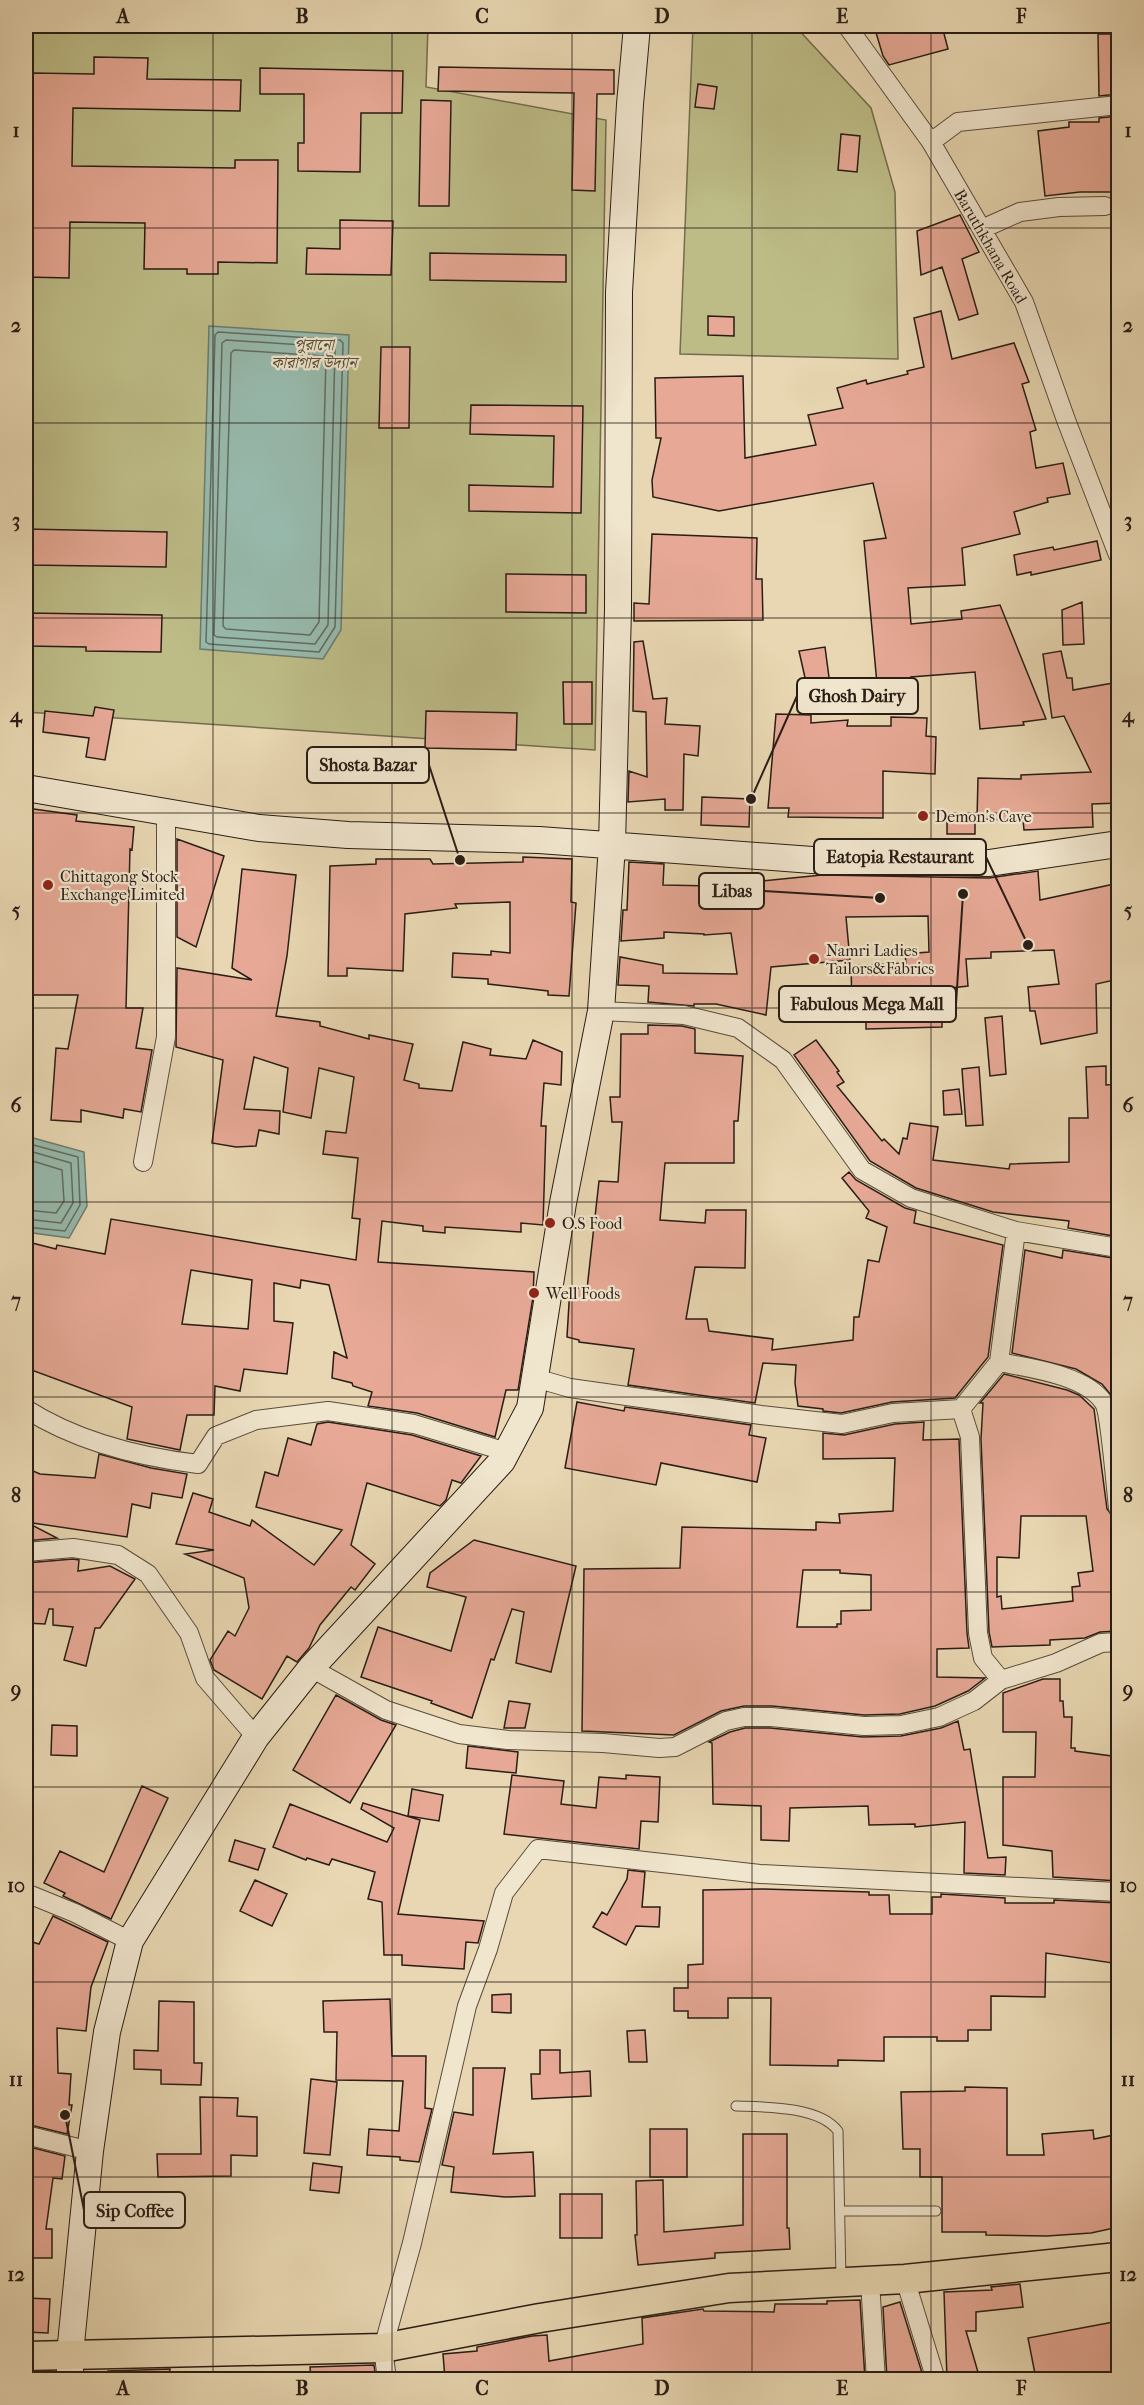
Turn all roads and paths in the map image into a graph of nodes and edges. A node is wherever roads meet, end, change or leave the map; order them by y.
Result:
1 (637, 26) edge
2 (847, 26) edge
3 (1119, 105) edge
4 (931, 142) junction
5 (1105, 206) dead end
6 (982, 229) junction
7 (1119, 555) edge
8 (26, 788) edge
9 (166, 814) junction
10 (1119, 844) edge
11 (612, 845) junction
12 (601, 1011) junction
13 (143, 1162) dead end
14 (1016, 1231) junction
15 (1119, 1248) edge
16 (999, 1362) junction
17 (535, 1378) junction
18 (26, 1409) edge
19 (961, 1409) junction
20 (507, 1452) junction
21 (1119, 1508) edge
22 (26, 1552) edge
23 (1119, 1642) edge
24 (311, 1668) junction
25 (1001, 1680) junction
26 (256, 1737) junction
27 (1119, 1892) edge
28 (26, 1893) edge
29 (130, 1941) junction
30 (736, 2106) dead end
31 (26, 2134) edge
32 (90, 2151) junction
33 (840, 2211) junction
34 (936, 2211) dead end
35 (1119, 2257) edge
36 (904, 2279) junction
37 (841, 2281) junction
38 (870, 2281) junction
39 (383, 2348) junction
40 (26, 2356) edge
41 (70, 2367) edge
42 (387, 2379) edge
43 (876, 2379) edge
44 (936, 2379) edge

1 - 11 main road
2 - 4 street, Baruthkhana Road
3 - 4 street
4 - 6 street, Baruthkhana Road
5 - 6 street
6 - 7 street, Baruthkhana Road
8 - 9 main road
9 - 11 main road
9 - 13 street
10 - 11 main road
11 - 12 main road
12 - 14 street
12 - 17 main road
14 - 15 street
14 - 16 street
16 - 19 street
16 - 21 street
17 - 19 street
17 - 20 main road
18 - 20 street
19 - 25 street
20 - 24 main road
22 - 26 street
23 - 25 street
24 - 25 street
24 - 26 main road
26 - 29 main road
27 - 39 street
28 - 29 street
29 - 32 main road
30 - 33 lane
31 - 32 street
32 - 41 main road
33 - 34 lane
33 - 37 lane
35 - 36 main road
36 - 38 main road
36 - 44 street
37 - 38 main road
37 - 39 main road
38 - 43 street
39 - 41 main road
39 - 42 street
40 - 41 main road

